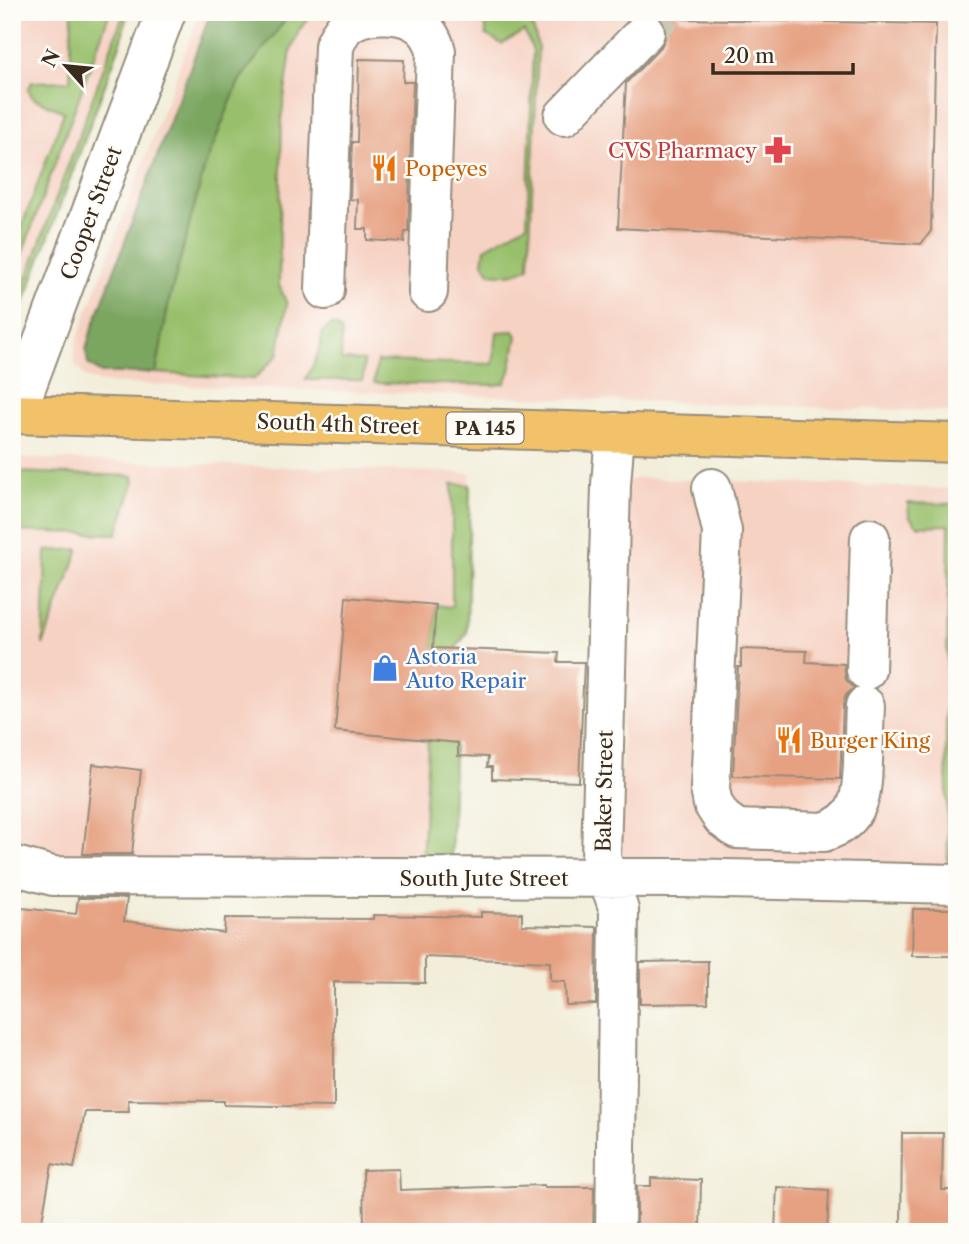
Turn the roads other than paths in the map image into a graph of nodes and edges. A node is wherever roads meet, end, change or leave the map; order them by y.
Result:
1 (166, 12) edge
2 (638, 22) edge
3 (566, 75) dead end
4 (564, 116) dead end
5 (325, 290) dead end
6 (428, 292) dead end
7 (14, 414) edge
8 (615, 432) junction
9 (957, 443) edge
10 (712, 488) dead end
11 (870, 538) dead end
12 (12, 865) edge
13 (609, 879) junction
14 (957, 884) edge
15 (615, 1232) edge

1 - 7 lane, Cooper Street
2 - 3 lane
2 - 4 lane
5 - 6 lane
7 - 8 main road, South 4th Street / PA 145
8 - 9 main road, South 4th Street / PA 145
8 - 13 lane, Baker Street
10 - 11 lane
12 - 13 lane, South Jute Street
13 - 14 lane, South Jute Street
13 - 15 lane, Baker Street

